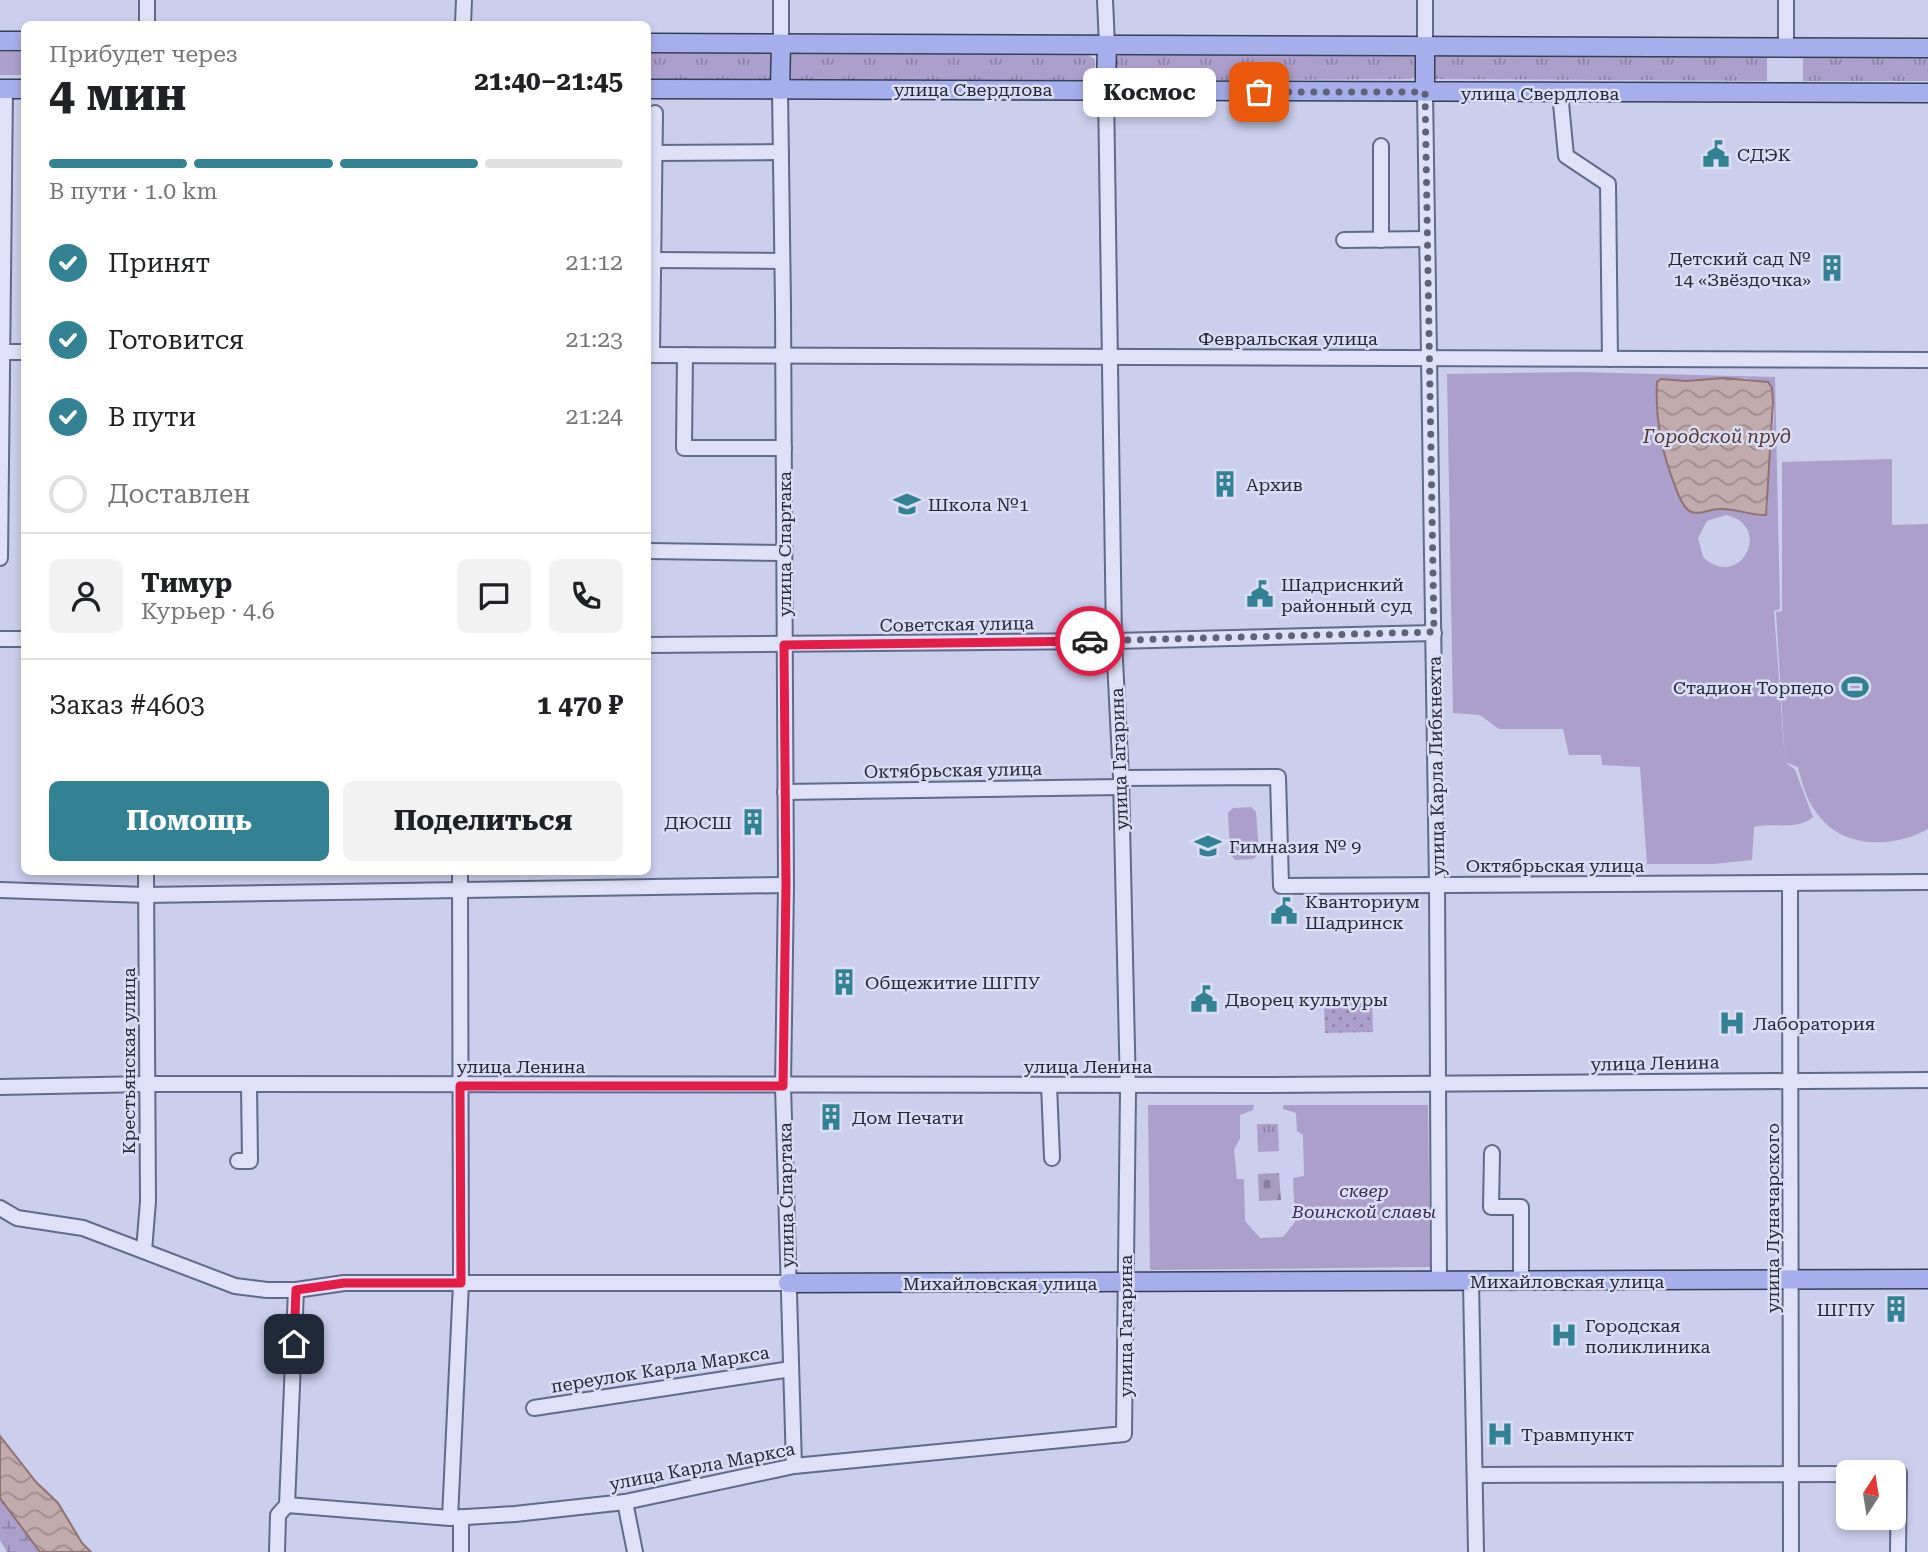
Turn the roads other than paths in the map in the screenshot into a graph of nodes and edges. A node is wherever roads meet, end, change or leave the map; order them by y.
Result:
1 (147, 0) edge
2 (464, 0) edge
3 (781, 0) edge
4 (1105, 0) edge
5 (1425, 0) edge
6 (1786, 0) edge
7 (147, 21) edge
8 (463, 21) edge
9 (0, 41) edge
10 (21, 41) edge
11 (651, 43) edge
12 (781, 44) junction
13 (1107, 45) junction
14 (1425, 46) junction
15 (1786, 47) junction
16 (1928, 48) edge
17 (2, 89) edge
18 (21, 89) edge
19 (651, 89) edge
20 (780, 89) junction
21 (1107, 89) junction
22 (1425, 92) junction
23 (1560, 93) junction
24 (1928, 93) edge
25 (656, 113) dead end
26 (1381, 146) dead end
27 (781, 152) junction
28 (655, 153) junction
29 (1427, 239) junction
30 (1344, 240) dead end
31 (1381, 240) junction
32 (653, 260) junction
33 (782, 261) junction
34 (651, 323) edge
35 (1, 352) edge
36 (21, 352) edge
37 (651, 355) edge
38 (685, 355) junction
39 (783, 355) junction
40 (1110, 356) junction
41 (1429, 358) junction
42 (1610, 359) junction
43 (1928, 360) edge
44 (783, 449) junction
45 (651, 551) edge
46 (784, 554) junction
47 (0, 558) edge
48 (1434, 632) junction
49 (0, 639) edge
50 (21, 639) edge
51 (1114, 641) junction
52 (651, 645) edge
53 (784, 645) junction
54 (1121, 782) junction
55 (785, 792) junction
56 (146, 875) edge
57 (460, 875) edge
58 (1928, 882) edge
59 (1790, 883) junction
60 (1437, 884) junction
61 (786, 885) junction
62 (0, 890) edge
63 (460, 891) junction
64 (146, 895) junction
65 (1928, 1080) edge
66 (1790, 1081) junction
67 (146, 1084) junction
68 (249, 1084) junction
69 (1439, 1084) junction
70 (1049, 1085) junction
71 (1128, 1085) junction
72 (460, 1086) junction
73 (783, 1086) junction
74 (0, 1087) edge
75 (1492, 1153) dead end
76 (1052, 1158) dead end
77 (238, 1161) dead end
78 (0, 1208) edge
79 (144, 1251) junction
80 (1928, 1279) edge
81 (1792, 1280) junction
82 (1439, 1281) junction
83 (1471, 1281) junction
84 (1521, 1281) junction
85 (461, 1283) junction
86 (788, 1283) junction
87 (1125, 1283) junction
88 (296, 1290) junction
89 (791, 1369) junction
90 (534, 1408) dead end
91 (1124, 1434) joint
92 (794, 1466) junction
93 (1836, 1474) edge
94 (1475, 1475) junction
95 (1791, 1475) junction
96 (625, 1502) junction
97 (287, 1505) junction
98 (455, 1518) junction
99 (1898, 1530) edge
100 (1898, 1551) edge
101 (276, 1552) edge
102 (461, 1552) edge
103 (635, 1552) edge
104 (1476, 1552) edge
105 (1791, 1552) edge

1 - 7 street
2 - 8 street
3 - 12 street, улица Спартака
4 - 13 street, улица Гагарина
5 - 14 street, улица Карла Либкнехта
6 - 15 street
9 - 10 main road
11 - 12 main road
12 - 13 main road
12 - 20 main road, улица Спартака
13 - 14 main road
13 - 21 main road, улица Гагарина
14 - 15 main road
14 - 22 main road, улица Карла Либкнехта
15 - 16 main road
17 - 18 main road
17 - 35 street
19 - 20 main road, улица Свердлова
20 - 21 main road, улица Свердлова
20 - 27 street, улица Спартака
21 - 22 main road, улица Свердлова
21 - 40 street, улица Гагарина
22 - 23 main road, улица Свердлова
22 - 29 street, улица Карла Либкнехта
23 - 24 main road, улица Свердлова
23 - 42 street
25 - 28 street
26 - 31 street
27 - 28 street
27 - 33 street, улица Спартака
28 - 32 street
29 - 31 street
29 - 41 street, улица Карла Либкнехта
30 - 31 street
32 - 33 street
32 - 34 street
33 - 39 street, улица Спартака
35 - 36 street
35 - 47 street
37 - 38 street, Февральская улица
38 - 39 street, Февральская улица
38 - 44 street
39 - 40 street, Февральская улица
39 - 44 street, улица Спартака
40 - 41 street, Февральская улица
40 - 51 street, улица Гагарина
41 - 42 street, Февральская улица
41 - 48 street, улица Карла Либкнехта
42 - 43 street, Февральская улица
44 - 46 street, улица Спартака
45 - 46 street
46 - 53 street, улица Спартака
48 - 51 street, Советская улица
48 - 60 street, улица Карла Либкнехта
49 - 50 street
51 - 53 street, Советская улица
51 - 54 street, улица Гагарина
52 - 53 street, Советская улица
53 - 55 street, улица Спартака
54 - 55 street, Октябрьская улица
54 - 60 street, Октябрьская улица
54 - 71 street, улица Гагарина
55 - 61 street, улица Спартака
56 - 64 street, Крестьянская улица
57 - 63 street
58 - 59 street, Октябрьская улица
59 - 60 street, Октябрьская улица
59 - 66 street, улица Луначарского
60 - 69 street, улица Карла Либкнехта
61 - 63 street
61 - 73 street, улица Спартака
62 - 64 street
63 - 64 street
63 - 72 street
64 - 67 street, Крестьянская улица
65 - 66 street, улица Ленина
66 - 69 street, улица Ленина
66 - 81 street, улица Луначарского
67 - 68 street, улица Ленина
67 - 74 street, улица Ленина
67 - 79 street, Крестьянская улица
68 - 72 street, улица Ленина
68 - 77 street
69 - 71 street, улица Ленина
69 - 82 street, улица Карла Либкнехта
70 - 71 street, улица Ленина
70 - 73 street, улица Ленина
70 - 76 street
71 - 87 street, улица Гагарина
72 - 73 street, улица Ленина
72 - 85 street
73 - 86 street, улица Спартака
75 - 84 street
78 - 79 street, Михайловская улица
79 - 88 street, Михайловская улица
80 - 81 main road, Михайловская улица
81 - 84 main road, Михайловская улица
81 - 95 street, улица Луначарского
82 - 83 main road, Михайловская улица
82 - 87 main road, Михайловская улица
83 - 84 main road, Михайловская улица
83 - 94 street
85 - 86 street, Михайловская улица
85 - 88 street, Михайловская улица
85 - 98 street
86 - 87 main road, Михайловская улица
86 - 89 street, улица Спартака
87 - 91 street, улица Гагарина
88 - 97 street
89 - 90 street, переулок Карла Маркса
89 - 92 street, улица Спартака
91 - 92 street, улица Карла Маркса
92 - 96 street, улица Карла Маркса
93 - 95 street
94 - 95 street
94 - 104 street
95 - 105 street, улица Луначарского
96 - 98 street, улица Карла Маркса
96 - 103 street
97 - 98 street, улица Карла Маркса
97 - 101 street
98 - 102 street
99 - 100 street

